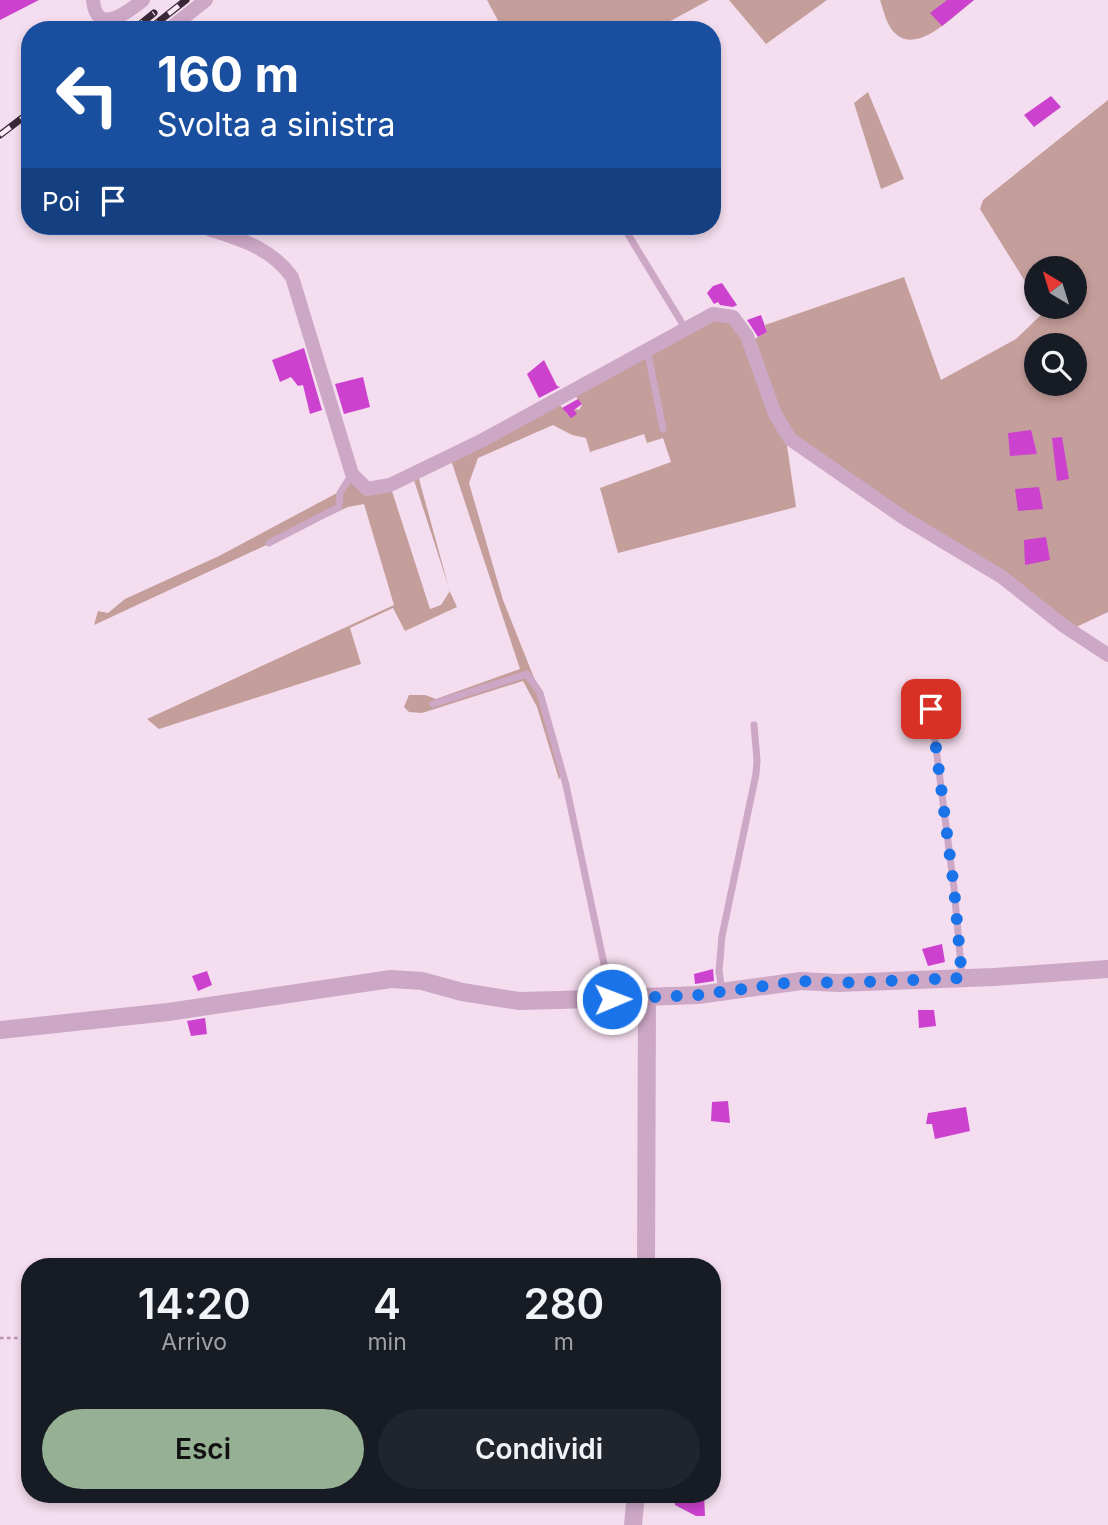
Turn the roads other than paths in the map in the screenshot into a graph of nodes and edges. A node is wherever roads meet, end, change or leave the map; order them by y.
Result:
1 (93, 0) edge
2 (143, 0) edge
3 (206, 0) edge
4 (179, 21) edge
5 (227, 235) edge
6 (628, 235) edge
7 (685, 328) junction
8 (647, 348) junction
9 (663, 429) dead end
10 (352, 474) junction
11 (268, 543) dead end
12 (1108, 655) edge
13 (433, 704) dead end
14 (931, 709) dead end
15 (754, 725) dead end
16 (1108, 969) edge
17 (962, 978) junction
18 (723, 992) junction
19 (612, 999) junction
20 (647, 999) junction
21 (0, 1030) edge
22 (646, 1258) edge
23 (635, 1503) edge
24 (633, 1525) edge

1 - 2 street
3 - 4 street
5 - 10 street
6 - 7 lane
7 - 8 street
7 - 12 street
8 - 9 lane
8 - 10 street
10 - 11 lane
13 - 19 lane
14 - 17 lane
15 - 18 lane
16 - 17 street
17 - 18 street
18 - 20 street
19 - 20 street
19 - 21 street
20 - 22 street
23 - 24 street

